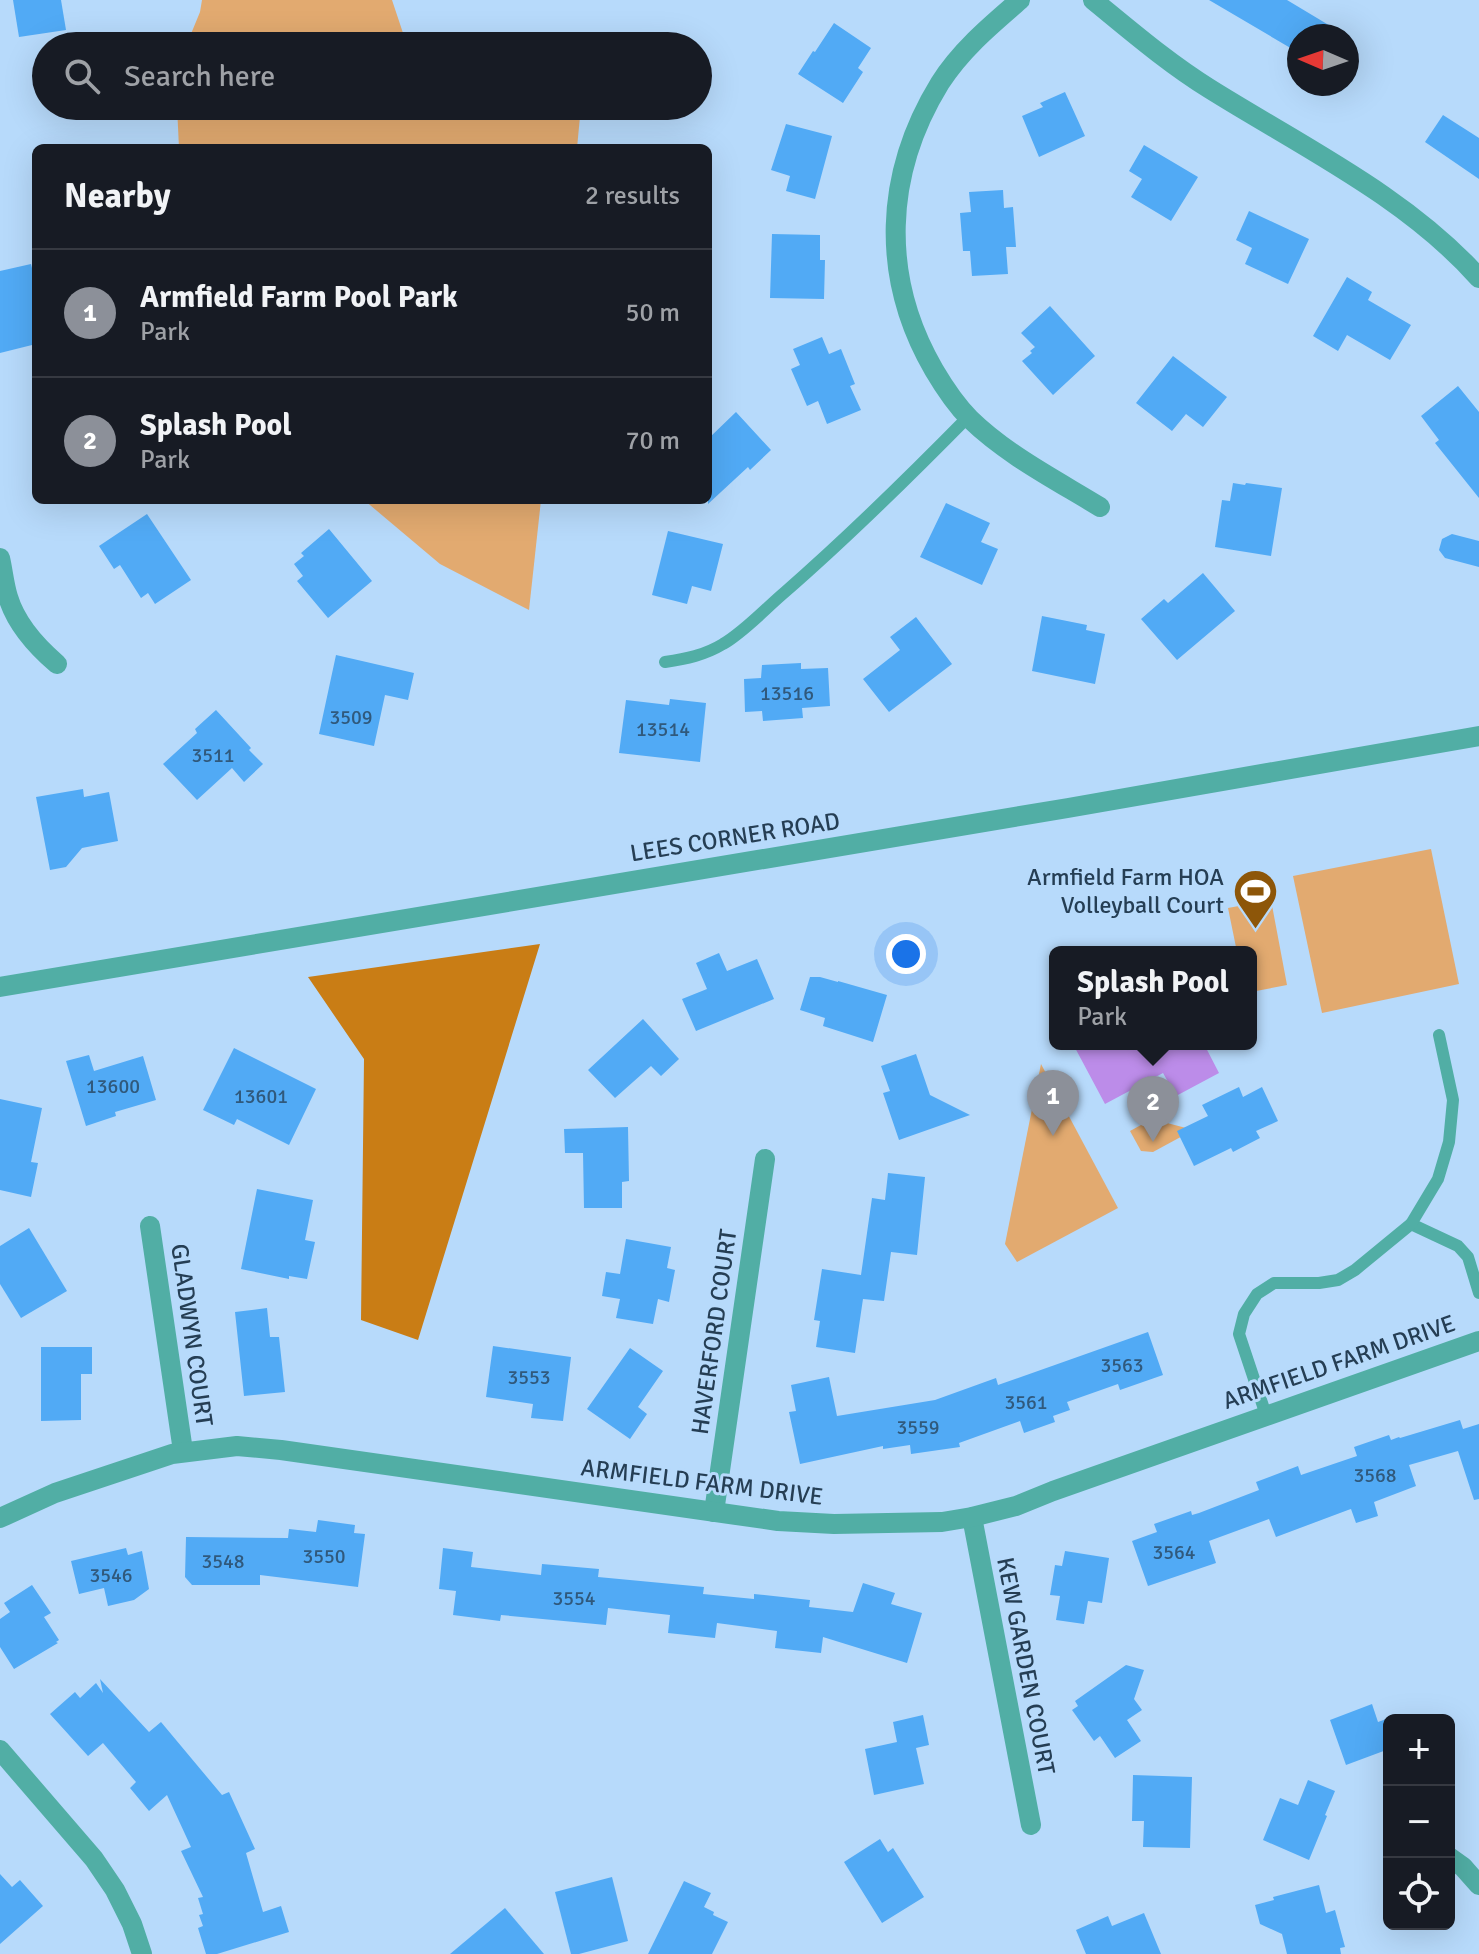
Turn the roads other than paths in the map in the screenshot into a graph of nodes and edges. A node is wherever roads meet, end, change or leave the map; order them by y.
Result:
1 (1020, 0) edge
2 (1093, 0) edge
3 (1479, 278) edge
4 (968, 417) junction
5 (1100, 507) dead end
6 (0, 558) edge
7 (665, 662) dead end
8 (57, 664) dead end
9 (1479, 736) edge
10 (0, 987) edge
11 (1439, 1035) dead end
12 (765, 1159) dead end
13 (1411, 1224) junction
14 (150, 1226) dead end
15 (1479, 1293) edge
16 (1479, 1341) edge
17 (1266, 1415) junction
18 (183, 1451) junction
19 (714, 1512) junction
20 (972, 1517) junction
21 (0, 1518) edge
22 (0, 1750) edge
23 (1031, 1825) dead end
24 (1450, 1858) edge
25 (1479, 1885) edge
26 (142, 1954) edge

1 - 4 street
2 - 3 street
4 - 5 street
4 - 7 lane
6 - 8 street
9 - 10 street, LEES CORNER ROAD
11 - 13 lane
12 - 19 street, HAVERFORD COURT
13 - 15 lane
13 - 17 lane
14 - 18 street, GLADWYN COURT
16 - 17 street, ARMFIELD FARM DRIVE
17 - 20 street, ARMFIELD FARM DRIVE
18 - 19 street, ARMFIELD FARM DRIVE
18 - 21 street, ARMFIELD FARM DRIVE
19 - 20 street, ARMFIELD FARM DRIVE
20 - 23 street, KEW GARDEN COURT
22 - 26 street
24 - 25 street

